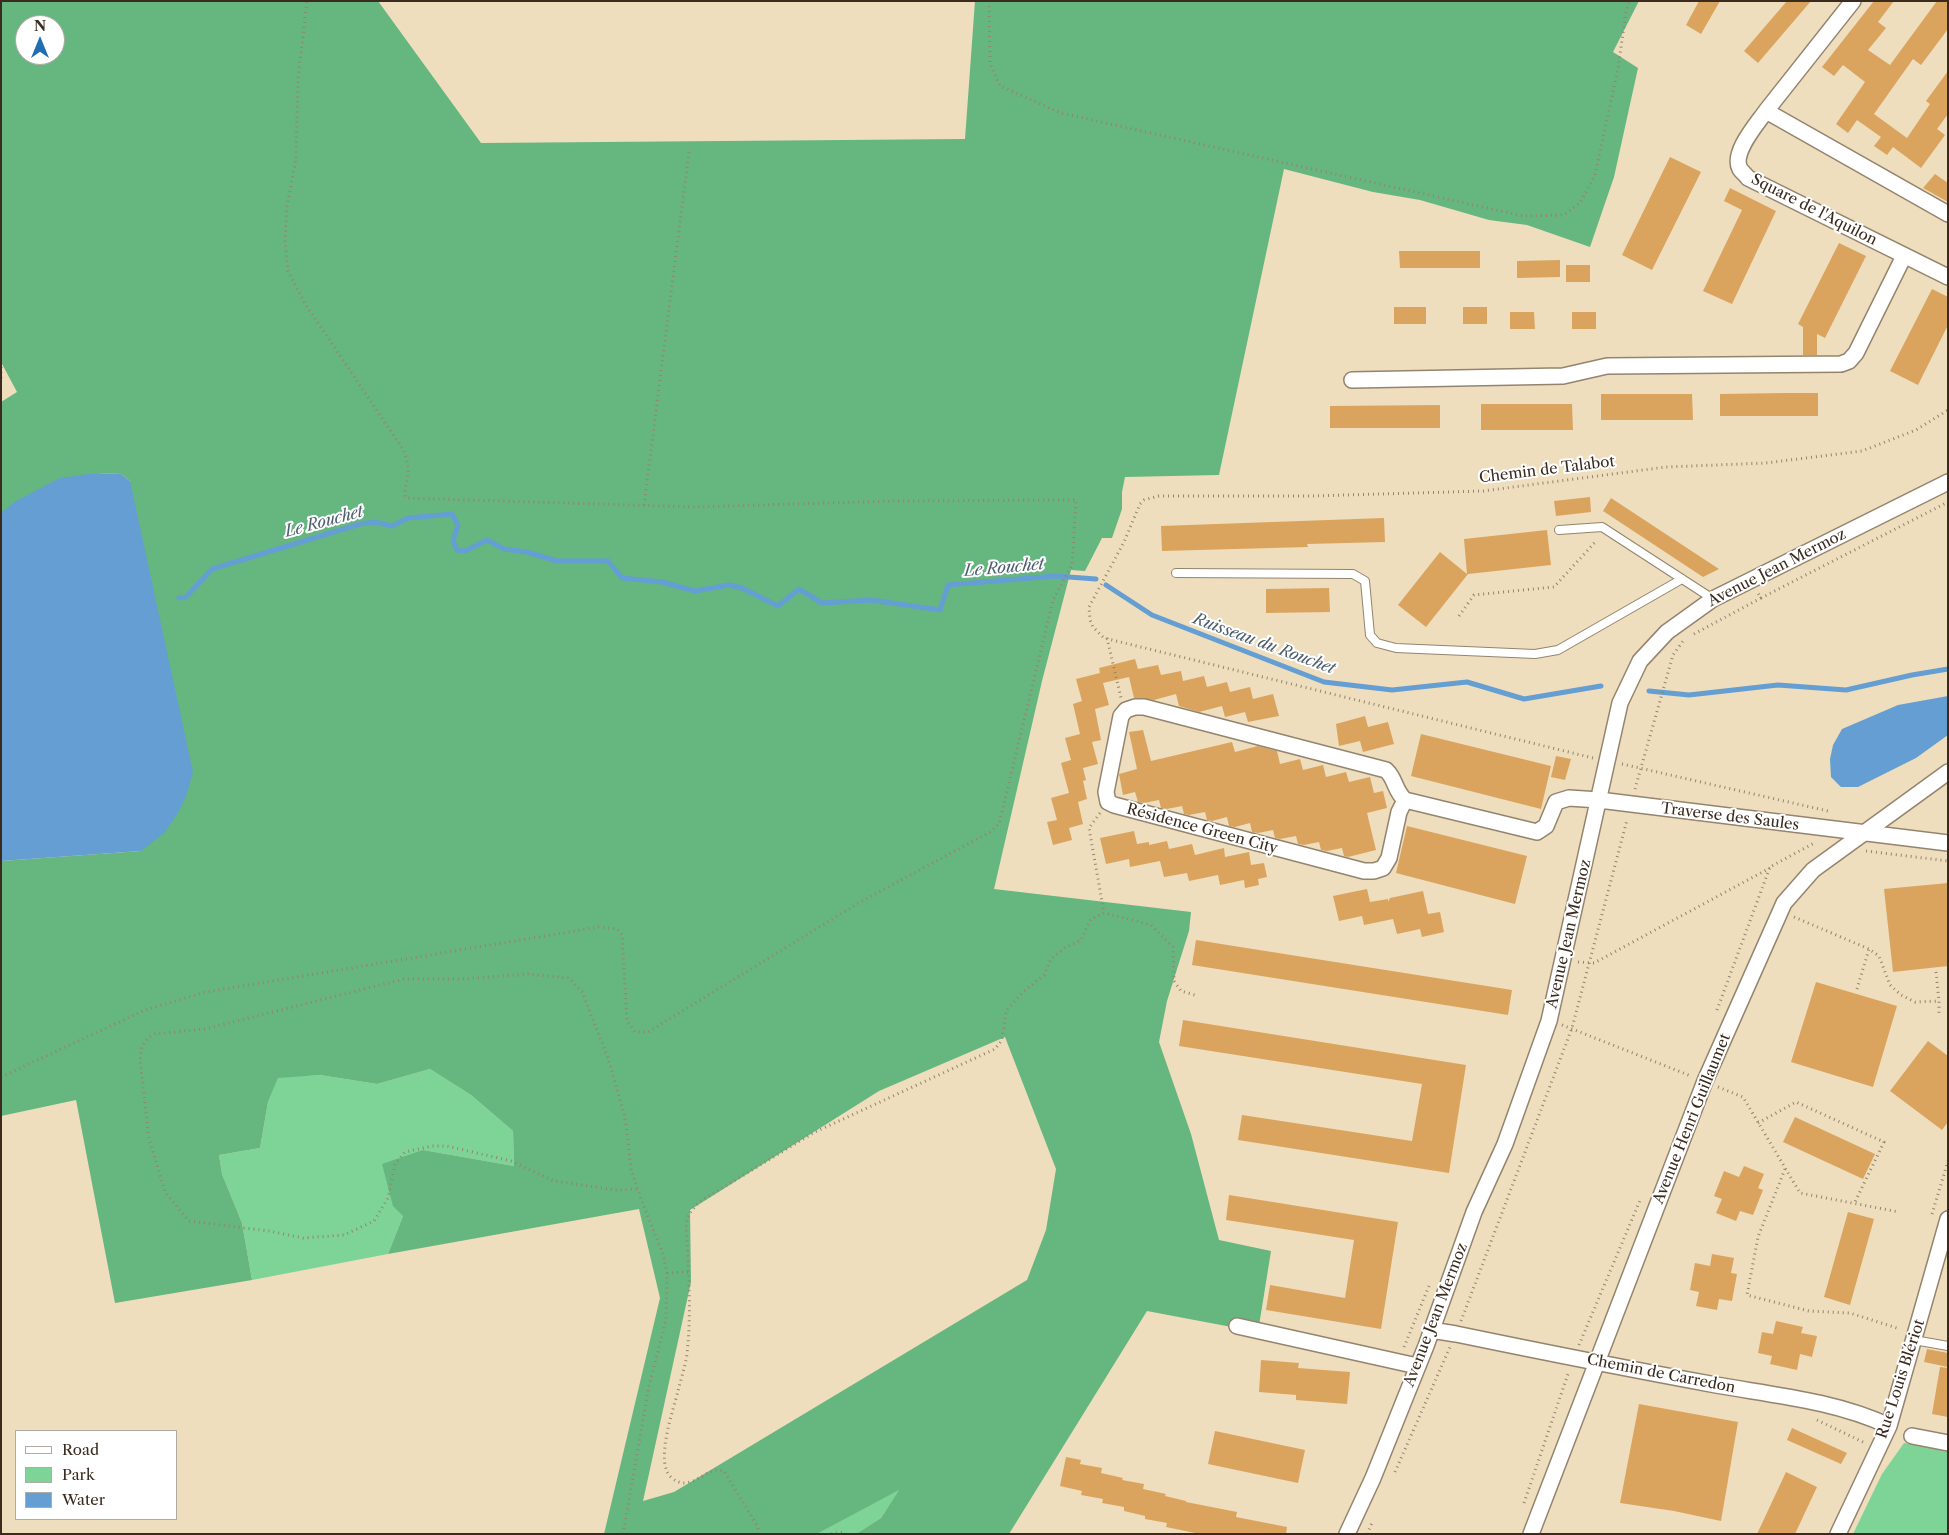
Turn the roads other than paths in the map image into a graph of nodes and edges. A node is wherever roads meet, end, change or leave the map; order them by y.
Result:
1 (1853, 1) edge
2 (1766, 111) junction
3 (1948, 214) edge
4 (1904, 256) junction
5 (1948, 277) edge
6 (1352, 380) dead end
7 (1948, 482) edge
8 (1558, 530) dead end
9 (1176, 573) dead end
10 (1682, 579) junction
11 (1713, 599) junction
12 (1948, 772) edge
13 (1405, 800) junction
14 (1600, 800) junction
15 (1861, 834) junction
16 (1948, 843) edge
17 (1948, 1219) edge
18 (1236, 1326) dead end
19 (1431, 1330) junction
20 (1914, 1340) junction
21 (1948, 1346) edge
22 (1597, 1362) junction
23 (1417, 1366) junction
24 (1888, 1426) junction
25 (1912, 1436) dead end
26 (1948, 1443) edge
27 (1347, 1534) edge
28 (1531, 1534) edge
29 (1838, 1534) edge

1 - 2 street
2 - 3 street
2 - 4 street, Square de l'Aquilon
4 - 5 street, Square de l'Aquilon
4 - 6 street
7 - 11 street, Avenue Jean Mermoz
8 - 10 lane
9 - 10 lane
10 - 11 lane
11 - 14 street, Avenue Jean Mermoz
12 - 15 street, Avenue Henri Guillaumet
13 - 13 street, Résidence Green City
13 - 14 street
14 - 15 street, Traverse des Saules
14 - 19 street, Avenue Jean Mermoz
15 - 16 street, Traverse des Saules
15 - 22 street, Avenue Henri Guillaumet
17 - 20 street, Rue Louis Blériot
18 - 23 street
19 - 22 street, Chemin de Carredon
19 - 23 street, Avenue Jean Mermoz
20 - 21 lane
20 - 24 street, Rue Louis Blériot
22 - 24 street, Chemin de Carredon
22 - 28 street, Avenue Henri Guillaumet
23 - 27 street, Avenue Jean Mermoz
24 - 29 street, Rue Louis Blériot
25 - 26 street

